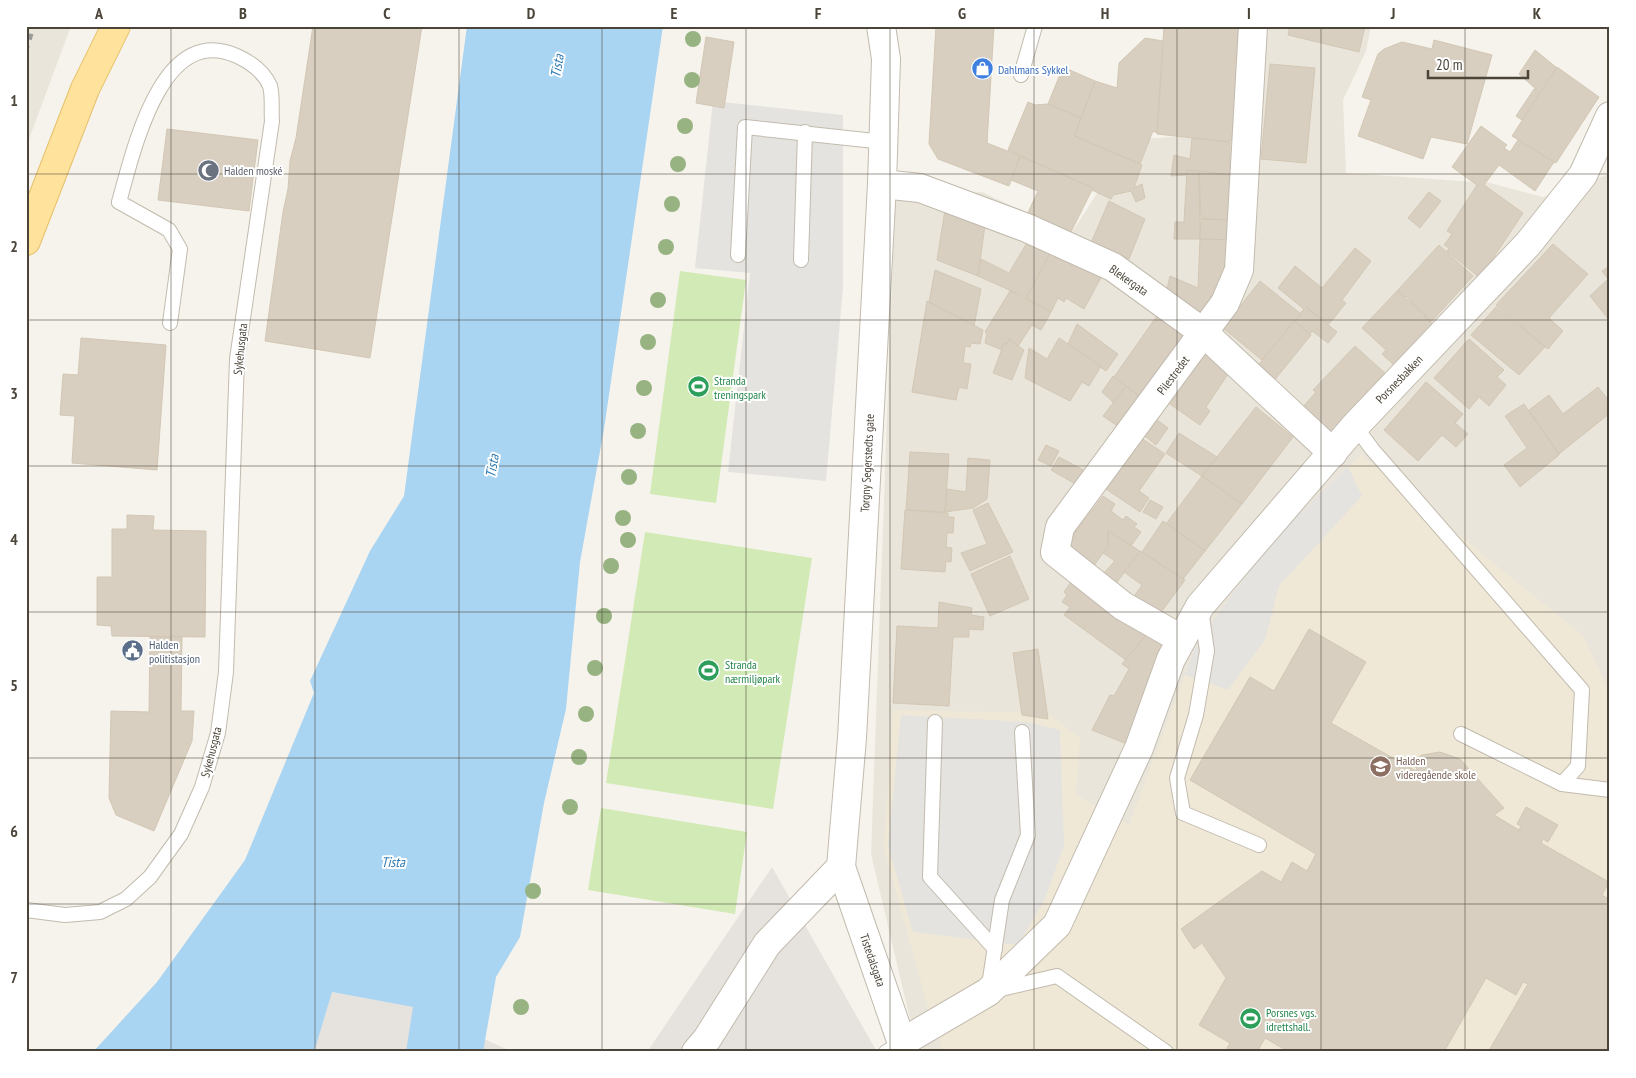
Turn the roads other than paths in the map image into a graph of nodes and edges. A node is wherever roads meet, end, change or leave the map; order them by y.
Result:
1 (116, 26) edge
2 (881, 26) edge
3 (893, 26) edge
4 (1035, 26) edge
5 (1253, 26) edge
6 (886, 59) junction
7 (1021, 75) dead end
8 (1610, 116) edge
9 (805, 132) junction
10 (884, 142) junction
11 (1603, 144) edge
12 (882, 184) junction
13 (26, 241) edge
14 (738, 255) dead end
15 (801, 260) dead end
16 (170, 323) dead end
17 (1204, 333) junction
18 (1355, 426) junction
19 (1332, 453) junction
20 (1200, 606) junction
21 (1176, 649) junction
22 (935, 722) dead end
23 (1022, 732) dead end
24 (1461, 734) dead end
25 (1562, 784) junction
26 (1610, 790) edge
27 (1258, 845) dead end
28 (841, 867) junction
29 (26, 910) edge
30 (995, 949) junction
31 (988, 992) junction
32 (897, 1049) edge
33 (696, 1052) edge
34 (1166, 1052) edge

1 - 13 main road
2 - 6 street, Torgny Segerstedts gate
3 - 6 street, Torgny Segerstedts gate
4 - 7 lane
5 - 17 street, Pilestredet
6 - 10 street, Torgny Segerstedts gate
8 - 11 street, Porsnesbakken
9 - 10 lane
9 - 14 lane
9 - 15 lane
10 - 12 street, Torgny Segerstedts gate
11 - 18 street, Porsnesbakken
12 - 17 street, Blekergata
12 - 28 street, Torgny Segerstedts gate
16 - 29 lane, Sykehusgata
17 - 19 street, Blekergata
17 - 21 street, Pilestredet
18 - 19 street, Porsnesbakken
18 - 25 lane
19 - 20 street, Porsnesbakken
20 - 21 street, Porsnesbakken
20 - 27 lane
21 - 31 street, Porsnesbakken
22 - 30 lane
23 - 30 lane
24 - 25 lane
25 - 26 lane
28 - 32 street, Tistedalsgata
28 - 33 street
30 - 31 lane
31 - 32 street
31 - 34 lane

